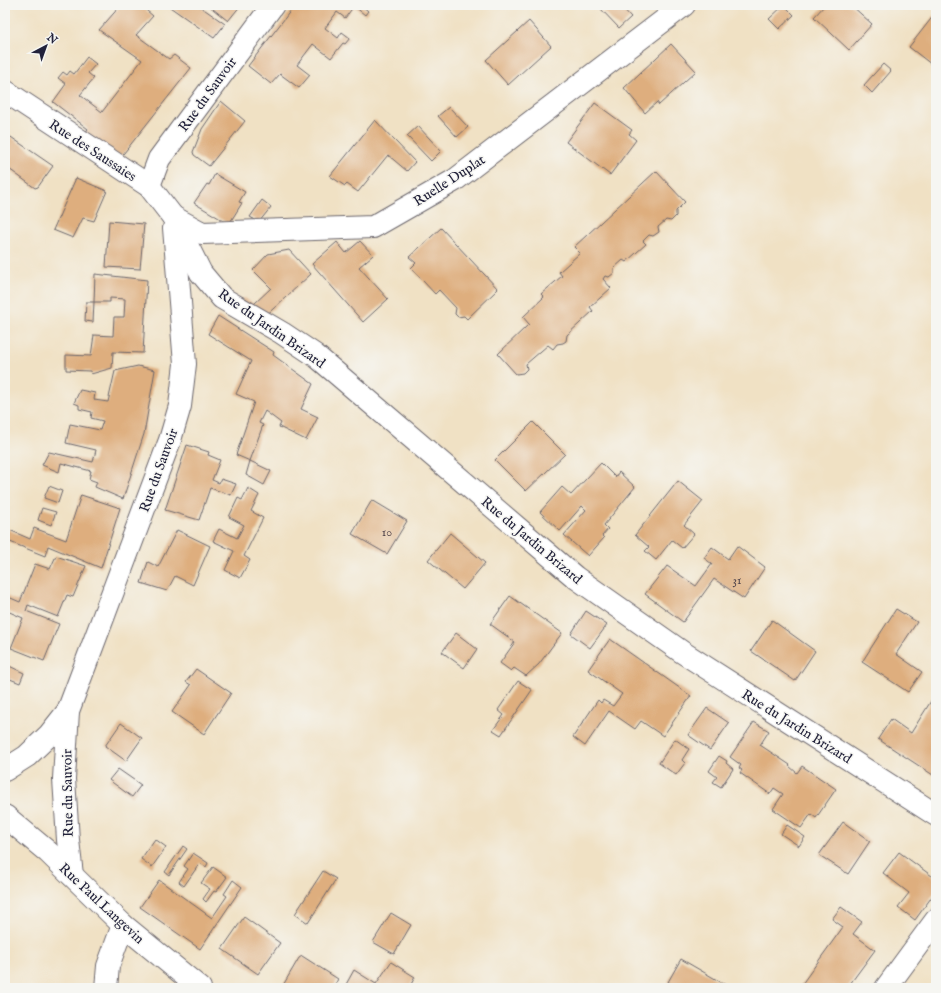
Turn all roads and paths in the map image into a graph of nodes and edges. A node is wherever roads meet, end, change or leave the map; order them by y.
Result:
1 (273, 5) edge
2 (684, 5) edge
3 (5, 92) edge
4 (149, 186) junction
5 (173, 217) junction
6 (68, 711) junction
7 (5, 770) edge
8 (936, 815) edge
9 (5, 816) edge
10 (72, 875) junction
11 (936, 920) edge
12 (123, 925) junction
13 (106, 988) edge
14 (200, 988) edge
15 (886, 988) edge

1 - 4 street, Rue du Sauvoir
2 - 5 street, Ruelle Duplat
3 - 4 street, Rue des Saussaies
4 - 5 street, Rue des Saussaies
5 - 6 street, Rue du Sauvoir
5 - 8 street, Rue du Jardin Brizard
6 - 7 street, Rue du Sauvoir
6 - 10 street, Rue du Sauvoir
9 - 10 street, Rue Paul Langevin
10 - 12 street, Rue Paul Langevin
11 - 15 street
12 - 13 street
12 - 14 street, Rue Paul Langevin

